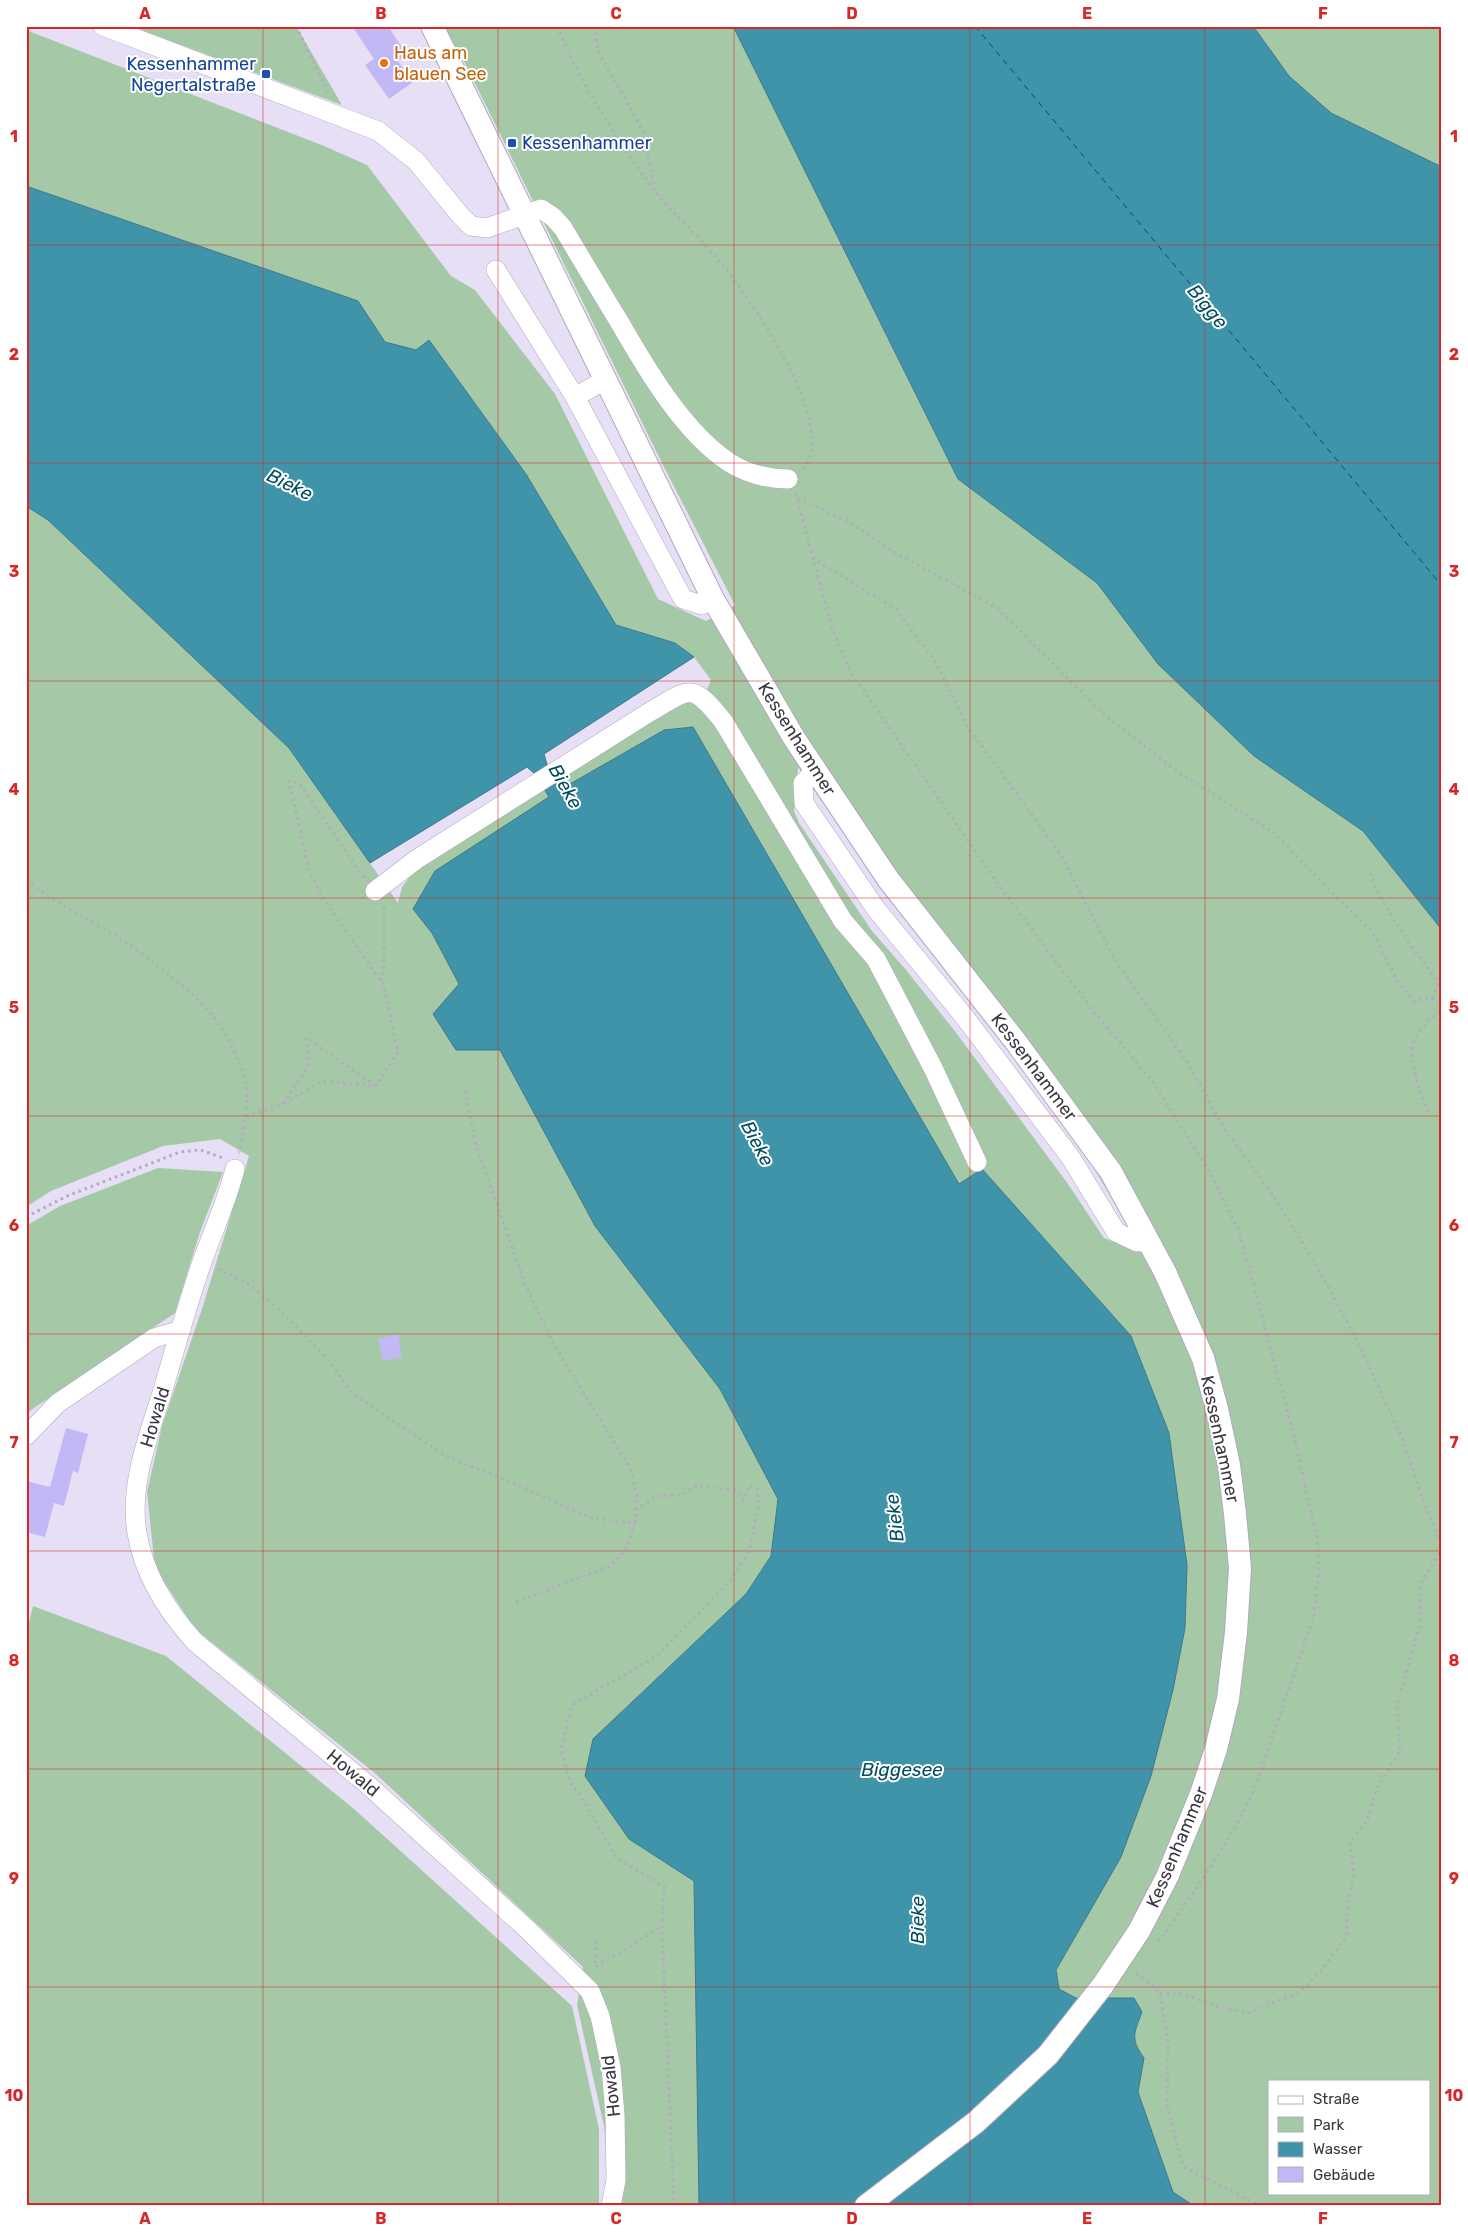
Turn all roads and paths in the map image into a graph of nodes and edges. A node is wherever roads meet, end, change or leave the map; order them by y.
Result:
1 (103, 26) edge
2 (296, 26) edge
3 (432, 26) edge
4 (557, 26) edge
5 (594, 26) edge
6 (342, 117) junction
7 (656, 192) junction
8 (524, 214) junction
9 (496, 270) dead end
10 (605, 380) junction
11 (575, 397) junction
12 (788, 479) joint
13 (798, 498) dead end
14 (812, 558) dead end
15 (713, 599) junction
16 (816, 770) junction
17 (1369, 869) dead end
18 (26, 880) edge
19 (375, 891) junction
20 (900, 938) junction
21 (876, 959) junction
22 (381, 981) junction
23 (1432, 998) junction
24 (1442, 1007) edge
25 (464, 1085) dead end
26 (376, 1086) junction
27 (282, 1105) junction
28 (1428, 1112) dead end
29 (246, 1116) junction
30 (977, 1162) dead end
31 (235, 1169) junction
32 (26, 1216) edge
33 (1148, 1240) junction
34 (203, 1262) junction
35 (181, 1330) junction
36 (26, 1436) edge
37 (636, 1511) junction
38 (635, 1523) junction
39 (1442, 1544) edge
40 (1442, 1549) edge
41 (516, 1602) dead end
42 (662, 1927) junction
43 (595, 1941) dead end
44 (596, 1968) junction
45 (1136, 1974) dead end
46 (583, 1984) junction
47 (1160, 1994) junction
48 (611, 2206) edge
49 (674, 2206) edge
50 (866, 2206) edge
51 (1260, 2206) edge

1 - 6 street
2 - 6 path
3 - 8 main road, Kessenhammer
4 - 7 path
5 - 7 path
6 - 8 street
7 - 12 path
8 - 10 main road, Kessenhammer
8 - 12 street
9 - 11 street
10 - 11 street
10 - 15 main road, Kessenhammer
11 - 15 street
13 - 23 path
14 - 39 path
15 - 16 main road, Kessenhammer
16 - 20 street
16 - 33 main road, Kessenhammer
17 - 23 path
18 - 29 path
19 - 21 street
19 - 22 path
19 - 22 path
20 - 21 street
20 - 33 street
21 - 30 street
22 - 26 path
23 - 24 path
24 - 28 path
25 - 37 path
26 - 27 path
26 - 27 path
27 - 29 path
29 - 31 path
31 - 32 path
31 - 34 street, Howald
33 - 50 main road, Kessenhammer
34 - 35 street, Howald
34 - 38 path
35 - 36 street
35 - 46 street, Howald
37 - 38 path
37 - 42 path
38 - 41 path
40 - 47 path
42 - 44 path
42 - 49 path
43 - 44 path
44 - 46 path
45 - 47 path
46 - 48 street, Howald
47 - 51 path

